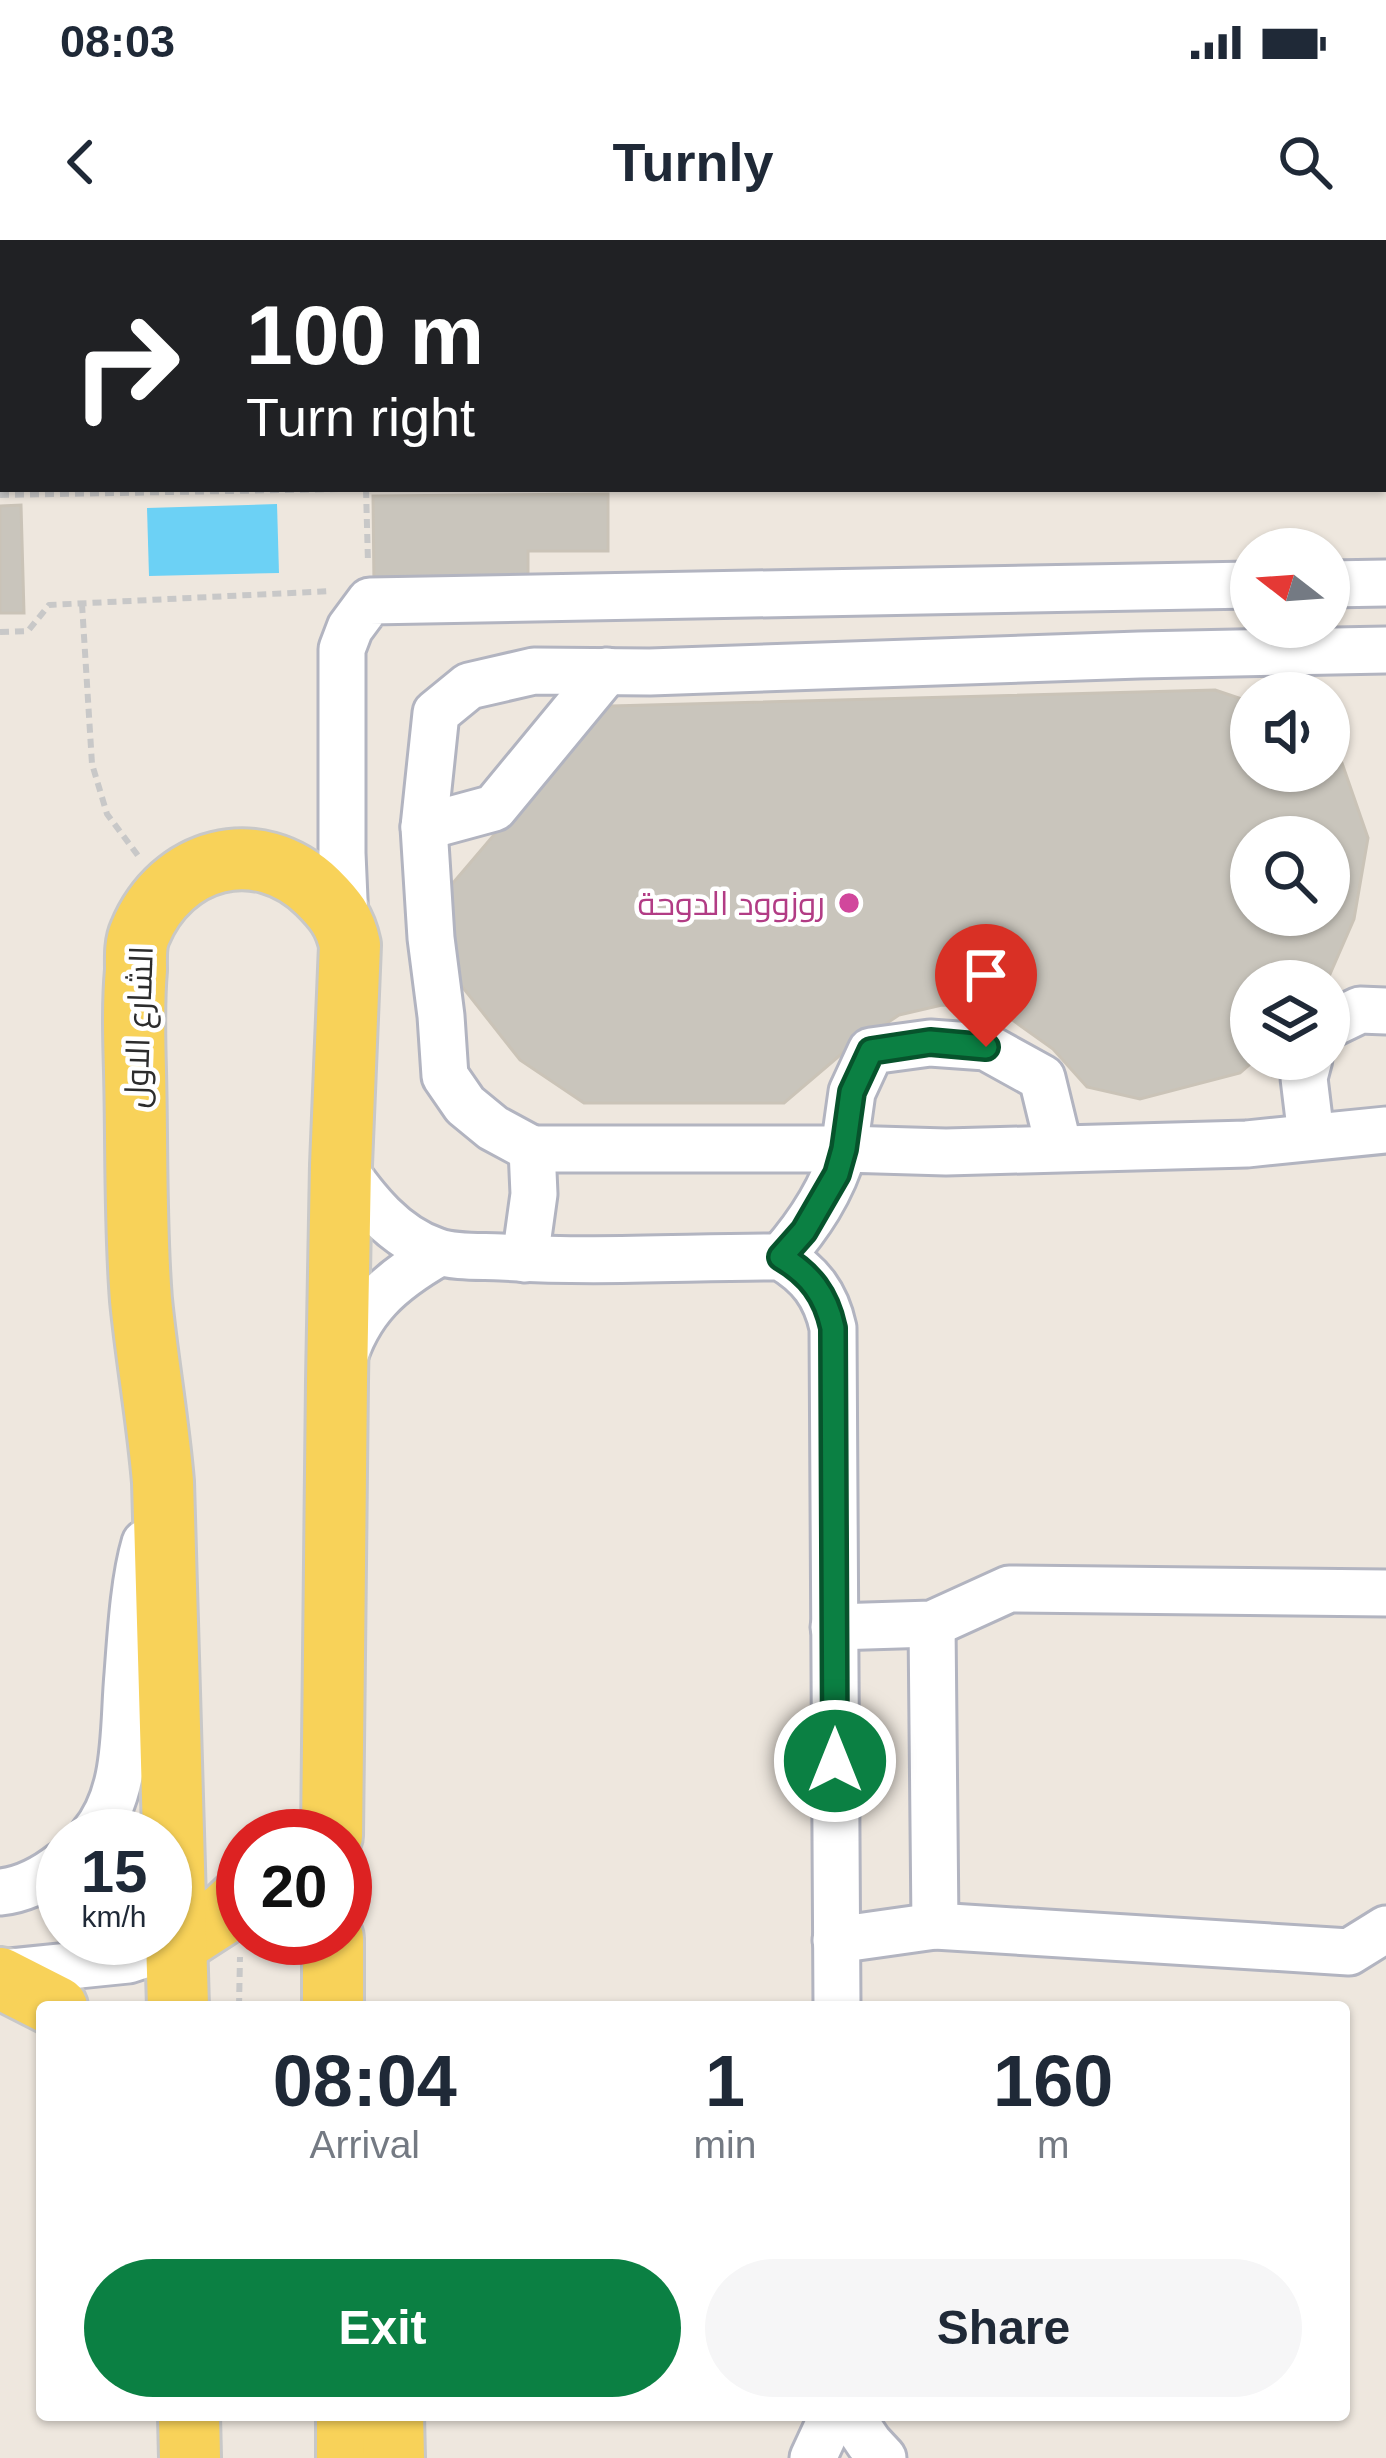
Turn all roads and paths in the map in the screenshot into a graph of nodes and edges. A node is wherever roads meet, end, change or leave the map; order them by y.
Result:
1 (171, 492) edge
2 (366, 492) edge
3 (0, 495) edge
4 (1386, 583) edge
5 (1350, 584) edge
6 (1230, 585) edge
7 (370, 601) junction
8 (82, 604) dead end
9 (1386, 650) edge
10 (607, 671) junction
11 (424, 827) junction
12 (143, 863) dead end
13 (345, 922) junction
14 (1386, 1011) edge
15 (1350, 1015) edge
16 (1304, 1080) edge
17 (1386, 1130) edge
18 (1311, 1136) junction
19 (1059, 1148) junction
20 (532, 1149) junction
21 (844, 1149) junction
22 (341, 1165) junction
23 (439, 1253) junction
24 (781, 1257) junction
25 (525, 1258) junction
26 (337, 1381) junction
27 (163, 1482) junction
28 (1386, 1593) edge
29 (932, 1624) junction
30 (834, 1627) junction
31 (332, 1714) junction
32 (107, 1809) edge
33 (173, 1809) edge
34 (300, 1809) edge
35 (332, 1809) edge
36 (36, 1880) edge
37 (0, 1892) edge
38 (934, 1926) junction
39 (1386, 1929) edge
40 (836, 1940) junction
41 (88, 1965) edge
42 (177, 1965) edge
43 (240, 1965) edge
44 (0, 1976) edge
45 (46, 2001) edge
46 (178, 2001) edge
47 (238, 2001) edge
48 (837, 2001) edge
49 (189, 2421) edge
50 (830, 2421) edge
51 (854, 2421) edge
52 (388, 2433) edge
53 (190, 2458) edge
54 (347, 2458) edge
55 (813, 2458) edge
56 (883, 2458) edge

1 - 3 path
2 - 7 path
4 - 5 street
6 - 7 street
7 - 13 street
8 - 12 path
9 - 10 street
10 - 11 street
10 - 11 street
11 - 20 street
13 - 22 main road
13 - 27 main road, الشارع الاول
14 - 15 street
16 - 18 street
17 - 18 street
18 - 19 street
19 - 21 street
19 - 21 street
20 - 21 street
20 - 25 street
21 - 24 street
22 - 23 street
22 - 26 main road
23 - 25 street
23 - 26 street
24 - 25 street
24 - 30 street
26 - 31 main road
27 - 32 street
27 - 33 main road, الشارع الاول
28 - 29 street
29 - 30 street
29 - 38 street
30 - 40 street
31 - 34 main road
31 - 35 main road
36 - 37 street
38 - 39 street
38 - 40 street
40 - 48 street
41 - 44 street
42 - 46 main road, الشارع الاول
43 - 47 path
44 - 45 main road
49 - 53 main road
50 - 55 street
51 - 56 street
52 - 54 main road

